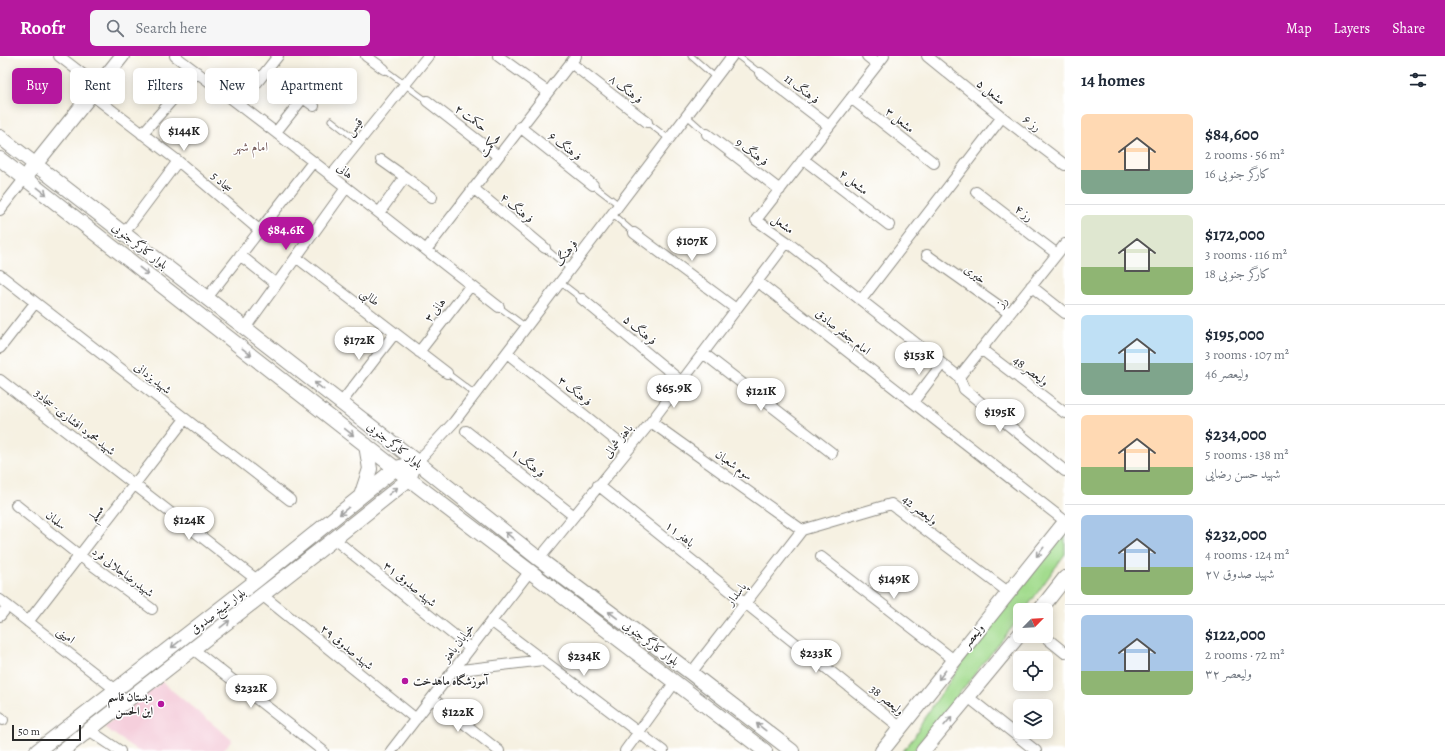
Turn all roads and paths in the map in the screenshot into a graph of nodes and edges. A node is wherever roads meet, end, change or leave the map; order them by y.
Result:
1 (59, 56) edge
2 (122, 56) edge
3 (175, 56) edge
4 (278, 56) edge
5 (366, 56) edge
6 (428, 56) edge
7 (498, 56) edge
8 (691, 56) edge
9 (732, 56) edge
10 (738, 56) edge
11 (867, 56) edge
12 (927, 56) edge
13 (573, 59) edge
14 (881, 60) edge
15 (71, 68) edge
16 (113, 68) edge
17 (192, 68) edge
18 (384, 69) joint
19 (197, 72) edge
20 (760, 73) joint
21 (205, 78) edge
22 (716, 78) junction
23 (259, 80) edge
24 (405, 85) junction
25 (548, 92) junction
26 (851, 98) junction
27 (427, 101) joint
28 (84, 104) edge
29 (109, 104) edge
30 (169, 104) edge
31 (240, 104) edge
32 (298, 104) edge
33 (311, 104) edge
34 (314, 106) dead end
35 (687, 116) junction
36 (1002, 117) junction
37 (332, 120) dead end
38 (646, 122) joint
39 (829, 126) junction
40 (520, 127) junction
41 (276, 132) junction
42 (142, 134) junction
43 (707, 134) joint
44 (0, 137) edge
45 (669, 139) junction
46 (359, 142) junction
47 (498, 156) junction
48 (0, 159) edge
49 (803, 159) junction
50 (381, 160) dead end
51 (178, 161) junction
52 (313, 162) junction
53 (934, 163) dead end
54 (36, 164) junction
55 (1065, 165) edge
56 (331, 176) junction
57 (25, 178) junction
58 (405, 178) junction
59 (593, 185) joint
60 (346, 188) junction
61 (473, 188) junction
62 (780, 190) junction
63 (976, 192) dead end
64 (432, 197) dead end
65 (619, 205) junction
66 (0, 210) edge
67 (379, 213) junction
68 (612, 214) junction
69 (889, 225) dead end
70 (259, 230) junction
71 (124, 233) junction
72 (634, 233) joint
73 (787, 242) junction
74 (1065, 244) edge
75 (545, 248) joint
76 (426, 250) junction
77 (1056, 254) junction
78 (240, 255) junction
79 (927, 255) dead end
80 (296, 257) junction
81 (570, 269) junction
82 (0, 275) edge
83 (757, 281) junction
84 (560, 282) junction
85 (276, 284) junction
86 (471, 285) junction
87 (1031, 286) junction
88 (207, 298) junction
89 (582, 299) joint
90 (861, 300) junction
91 (35, 303) junction
92 (499, 307) joint
93 (736, 309) junction
94 (1065, 313) edge
95 (1009, 314) junction
96 (526, 327) junction
97 (245, 328) junction
98 (395, 333) junction
99 (0, 348) edge
100 (981, 349) junction
101 (419, 352) junction
102 (507, 353) junction
103 (703, 353) junction
104 (942, 364) junction
105 (446, 373) joint
106 (958, 377) junction
107 (0, 380) edge
108 (681, 381) junction
109 (475, 394) junction
110 (913, 402) junction
111 (341, 403) junction
112 (1065, 413) edge
113 (185, 419) junction
114 (651, 422) junction
115 (466, 431) dead end
116 (366, 445) junction
117 (628, 450) junction
118 (832, 453) dead end
119 (417, 462) junction
120 (396, 468) junction
121 (1065, 471) edge
122 (409, 478) junction
123 (134, 485) junction
124 (598, 485) junction
125 (361, 497) junction
126 (290, 500) dead end
127 (16, 505) dead end
128 (574, 516) junction
129 (1065, 521) edge
130 (802, 530) junction
131 (334, 539) junction
132 (80, 556) junction
133 (821, 557) dead end
134 (539, 559) junction
135 (530, 570) junction
136 (559, 574) junction
137 (1065, 578) edge
138 (257, 580) junction
139 (547, 584) junction
140 (1061, 590) edge
141 (1008, 592) junction
142 (262, 595) junction
143 (4, 603) edge
144 (745, 603) junction
145 (1047, 603) edge
146 (152, 609) dead end
147 (0, 616) edge
148 (491, 621) junction
149 (28, 622) junction
150 (1013, 642) edge
151 (1053, 643) edge
152 (470, 648) junction
153 (193, 649) junction
154 (1065, 653) edge
155 (543, 660) junction
156 (954, 660) junction
157 (453, 671) junction
158 (691, 673) junction
159 (675, 682) junction
160 (116, 690) junction
161 (968, 697) junction
162 (432, 698) junction
163 (416, 719) junction
164 (900, 728) junction
165 (89, 730) junction
166 (640, 732) junction
167 (886, 749) edge
168 (37, 751) edge
169 (62, 751) edge
170 (120, 751) edge
171 (323, 751) edge
172 (391, 751) edge
173 (499, 751) edge
174 (625, 751) edge
175 (663, 751) edge
176 (765, 751) edge
177 (792, 751) edge
178 (923, 751) edge
179 (1036, 751) edge

1 - 15 street, سجاد 5
2 - 16 main road
3 - 17 street, هانی
4 - 23 street
5 - 18 street
6 - 24 street, قیس
7 - 25 street
8 - 22 lane
9 - 22 street, فرهنگ
10 - 20 lane
11 - 14 street
12 - 36 street, مشعل ۵
13 - 25 street, حکمت
13 - 38 street, فرهنگ ۸
14 - 26 street, مشعل
18 - 24 lane
19 - 21 street, هانی
20 - 39 street, فرهنگ 11
22 - 35 street, فرهنگ
24 - 27 lane
24 - 46 street, قیس
25 - 40 street, حکمت
26 - 39 street, مشعل
26 - 53 street, مشعل ۳
27 - 47 street, حکمت ۲
28 - 54 main road
29 - 42 street, سجاد 5
30 - 42 street
31 - 41 street, هانی
32 - 41 street
33 - 34 street
35 - 43 lane
35 - 45 street, فرهنگ
36 - 55 street, رز ۶
36 - 90 street
37 - 46 lane
38 - 45 lane
39 - 49 street, مشعل
40 - 47 street, حکمت
40 - 59 street, فرهنگ ۶
41 - 52 street, هانی
42 - 51 street, سجاد 5
43 - 62 street, فرهنگ 9
44 - 54 main road, بلوار کارگر جنوبی
45 - 65 street, فرهنگ
46 - 56 street, قیس
47 - 61 street, حکمت
48 - 57 main road, بلوار کارگر جنوبی
49 - 62 street, مشعل
49 - 69 street, مشعل ۴
50 - 58 street
51 - 70 street, سجاد 5
51 - 71 street
52 - 56 street, هانی
52 - 70 street
54 - 57 main road
54 - 71 main road, بلوار کارگر جنوبی
56 - 60 street, هانی
57 - 66 street
57 -> 116 main road, بلوار کارگر جنوبی
58 - 64 street
58 - 67 street
59 - 65 lane
60 - 67 street, هانی
60 - 80 street
61 - 75 street, فرهنگ ۴
61 - 76 street, حکمت
62 - 73 street, مشعل
63 - 77 street, رز ۴
65 - 68 street, فرهنگ
67 - 76 street, هانی
68 - 72 lane
68 - 81 street, فرهنگ
70 - 78 street
71 - 88 main road, بلوار کارگر جنوبی
72 - 93 street
73 - 83 street, باهنر شمالی
73 - 90 street, مشعل
74 - 77 street, رز
75 - 81 lane
76 - 86 street, هانی
77 - 87 street, رز
78 - 85 street
78 - 88 street
79 - 95 street, خیری
80 - 85 street
80 - 98 street, طالبی
81 - 84 street, فرهنگ
82 - 91 street, شهید یزدانی
83 - 93 street, باهنر شمالی
83 - 110 street, امام جعفر صادق
84 - 89 lane
84 - 96 street, فرهنگ
85 - 97 street
86 - 92 street, هانی
86 - 101 street, هانی ۳
87 - 94 street
87 - 95 street, رز
88 - 97 main road, بلوار کارگر جنوبی
89 - 108 street, فرهنگ ۵
90 - 104 street, مشعل
91 - 99 street
91 - 113 street, شهید یزدانی
92 - 96 lane
93 - 103 street, باهنر شمالی
95 - 100 street, رز
96 - 102 street, فرهنگ
111 -> 97 main road, بلوار کارگر جنوبی
98 - 101 street, طالبی
98 - 111 street
100 - 106 street, رز
100 - 112 street, ولیعصر 48
101 - 105 street, طالبی
102 - 109 street, فرهنگ
102 - 117 street, فرهنگ ۳
103 - 108 street, باهنر شمالی
103 - 118 street
104 - 106 street, مشعل
104 - 110 street
105 - 109 lane
106 - 121 street, مشعل
107 - 123 street, شهید محمود افشاری- سجاد3
108 - 114 street, باهنر شمالی
109 - 119 street, فرهنگ
110 - 129 street, امام جعفر صادق
111 - 119 main road, بلوار کارگر جنوبی
113 - 123 street, مسلم
113 - 126 street, شهید یزدانی
114 - 117 street, باهنر شمالی
114 - 130 street, سوم شعبان
115 - 128 street, فرهنگ ۱
116 - 120 main road, بلوار کارگر جنوبی
116 - 125 main road
117 - 124 street, باهنر شمالی
119 - 120 main road
119 - 122 main road
134 -> 119 main road, بلوار کارگر جنوبی
120 - 122 main road, بلوار کارگر جنوبی
120 - 125 main road, بلوار شیخ صدوق
131 -> 122 main road, بلوار شیخ صدوق
122 - 135 main road, بلوار کارگر جنوبی
123 - 132 street, مسلم
123 - 138 street, شهید محمود افشاری- سجاد3
124 - 128 street, باهنر شمالی
124 - 144 street, باهنر ۱۱
125 -> 138 main road, بلوار شیخ صدوق
127 - 132 street, سلمان
128 - 134 street, باهنر شمالی
129 -> 141 main road, ولیعصر
130 - 141 street, ولیعصر 42
130 - 144 street, پاسدار
131 - 142 main road, بلوار شیخ صدوق
131 - 152 street, شهید صدوق ۳۱
132 - 146 street, شهیدرضاجلالی فرد
132 - 149 street, مسلم
133 - 156 street
134 - 135 main road
134 - 136 main road, بلوار کارگر جنوبی
135 - 139 main road, بلوار کارگر جنوبی
135 - 148 street, خیابان باهنر
136 - 139 main road
158 -> 136 main road, بلوار کارگر جنوبی
137 - 140 main road
138 -> 160 main road, بلوار شیخ صدوق
139 - 159 main road, بلوار کارگر جنوبی
140 - 145 main road
141 - 156 main road, ولیعصر
153 -> 142 main road, بلوار شیخ صدوق
142 - 163 street, شهید صدوق ۲۹
143 - 147 street
143 - 149 street, امینی
144 - 158 street, پاسدار
144 - 164 street, ولیعصر 38
148 - 152 street, خیابان باهنر
148 - 155 street
149 - 160 street, امینی
150 - 161 main road
151 - 154 street
152 - 157 street, خیابان باهنر
153 - 165 main road, بلوار شیخ صدوق
153 - 171 street
155 - 157 street
155 - 166 street
156 -> 164 main road, ولیعصر
157 - 162 street, خیابان باهنر
177 -> 158 main road, بلوار کارگر جنوبی
159 - 166 street
159 - 176 main road, بلوار کارگر جنوبی
160 - 168 main road, بلوار شیخ صدوق
178 -> 161 main road
161 - 179 street
162 - 163 street, خیابان باهنر
162 - 173 street
163 - 172 street, خیابان باهنر
164 - 167 main road, ولیعصر
165 - 169 main road, بلوار شیخ صدوق
165 - 170 street
166 - 174 street
166 - 175 street

